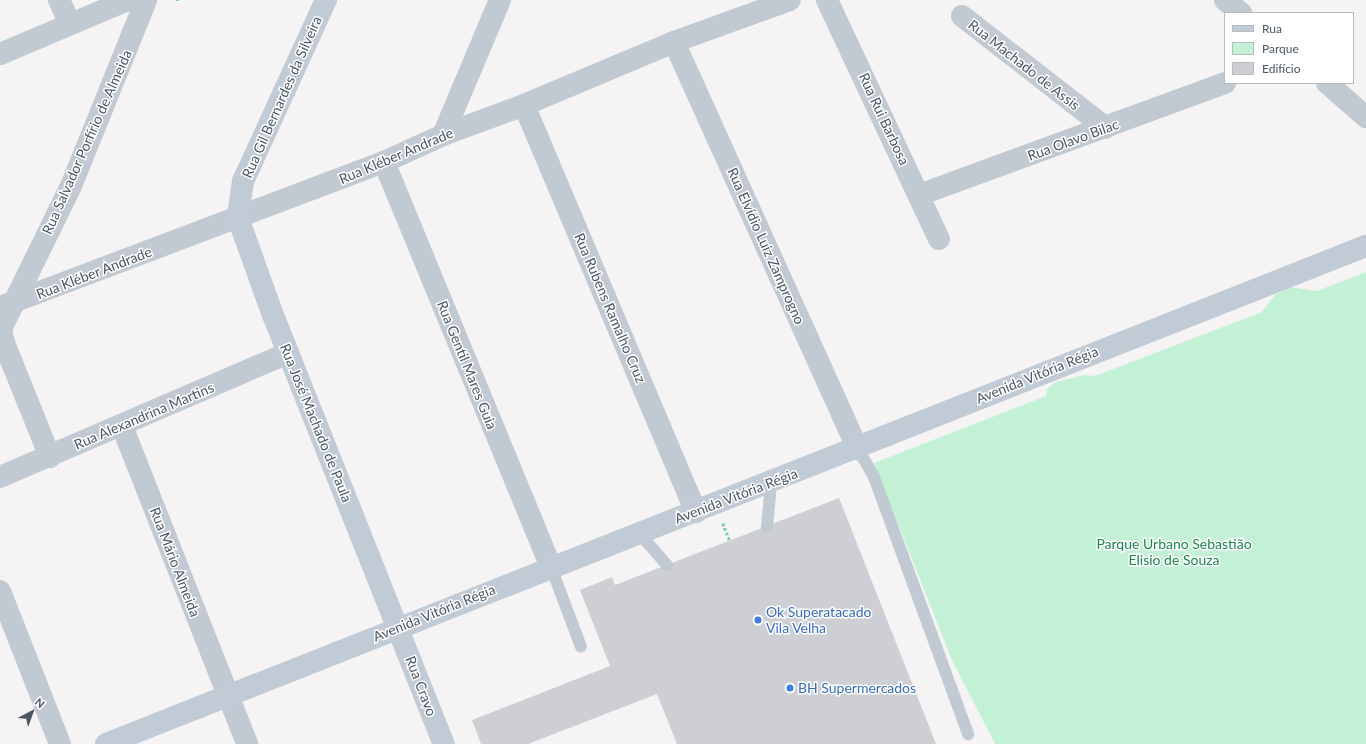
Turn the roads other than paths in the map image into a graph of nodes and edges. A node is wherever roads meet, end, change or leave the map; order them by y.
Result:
1 (59, 0) edge
2 (128, 0) edge
3 (146, 0) edge
4 (326, 0) edge
5 (500, 0) edge
6 (790, 0) edge
7 (828, 0) edge
8 (1225, 0) edge
9 (767, 4) edge
10 (1240, 12) edge
11 (962, 16) dead end
12 (70, 24) junction
13 (674, 42) junction
14 (0, 54) edge
15 (1224, 83) edge
16 (1328, 84) edge
17 (524, 105) junction
18 (1366, 117) edge
19 (1106, 128) junction
20 (442, 136) junction
21 (384, 162) junction
22 (919, 195) junction
23 (238, 218) junction
24 (940, 239) dead end
25 (1366, 246) edge
26 (6, 305) edge
27 (288, 353) junction
28 (122, 426) junction
29 (858, 449) junction
30 (50, 457) junction
31 (0, 478) edge
32 (771, 482) junction
33 (696, 512) junction
34 (766, 527) dead end
35 (639, 533) junction
36 (667, 565) dead end
37 (550, 567) junction
38 (0, 590) edge
39 (397, 628) junction
40 (581, 647) dead end
41 (228, 697) junction
42 (968, 734) dead end
43 (60, 744) edge
44 (106, 744) edge
45 (247, 744) edge
46 (444, 744) edge

1 - 12 street
2 - 12 street
3 - 26 street, Rua Salvador Porfírio de Almeida
4 - 23 street, Rua Gil Bernardes da Silveira
5 - 20 street
6 - 9 street, Rua Kléber Andrade
7 - 22 street, Rua Rui Barbosa
8 - 10 street
9 - 13 street, Rua Kléber Andrade
11 - 19 street, Rua Machado de Assis
12 - 14 street
13 - 17 street, Rua Kléber Andrade
13 - 29 street, Rua Elvídio Luiz Zamprogno
15 - 19 street, Rua Olavo Bilac
16 - 18 street
17 - 20 street, Rua Kléber Andrade
17 - 33 street, Rua Rubens Ramalho Cruz
19 - 22 street, Rua Olavo Bilac
20 - 21 street, Rua Kléber Andrade
21 - 23 street, Rua Kléber Andrade
21 - 37 street, Rua Gentil Mares Guia
22 - 24 street, Rua Rui Barbosa
23 - 26 street, Rua Kléber Andrade
23 - 27 street, Rua José Machado de Paula
25 - 29 street, Avenida Vitória Régia
26 - 30 street, Rua Salvador Porfírio de Almeida
27 - 28 street, Rua Alexandrina Martins
27 - 39 street, Rua José Machado de Paula
28 - 30 street, Rua Alexandrina Martins
28 - 41 street, Rua Mário Almeida
29 - 32 street, Avenida Vitória Régia
29 - 42 lane
30 - 31 street, Rua Alexandrina Martins
32 - 33 street, Avenida Vitória Régia
32 - 34 lane
33 - 35 street, Avenida Vitória Régia
35 - 36 lane
35 - 37 street, Avenida Vitória Régia
37 - 39 street, Avenida Vitória Régia
37 - 40 lane
38 - 43 street
39 - 41 street, Avenida Vitória Régia
39 - 46 street, Rua Cravo
41 - 44 street, Avenida Vitória Régia
41 - 45 street, Rua Mário Almeida

